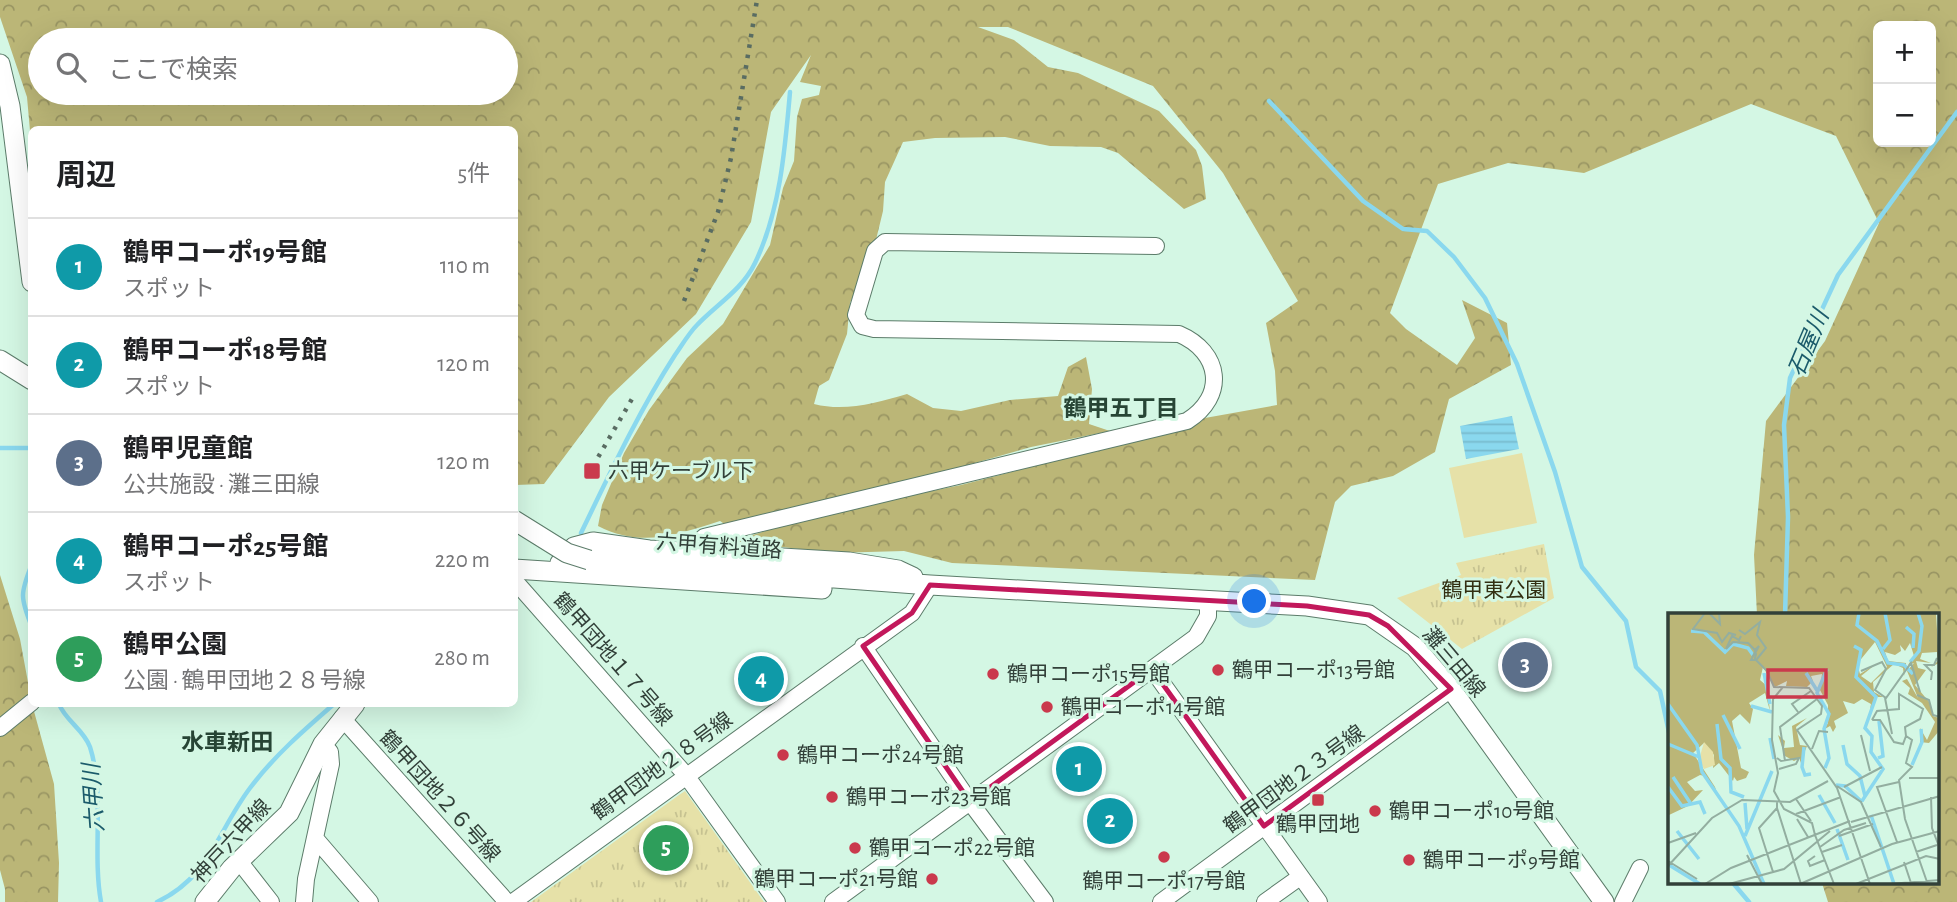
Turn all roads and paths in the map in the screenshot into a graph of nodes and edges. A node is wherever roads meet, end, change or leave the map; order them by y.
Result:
1 (0, 64) edge
2 (1156, 246) dead end
3 (28, 250) edge
4 (0, 360) edge
5 (28, 378) edge
6 (518, 522) edge
7 (688, 552) junction
8 (518, 569) edge
9 (550, 570) junction
10 (518, 585) edge
11 (930, 585) junction
12 (1208, 601) junction
13 (863, 646) junction
14 (1152, 669) junction
15 (1451, 689) junction
16 (28, 705) edge
17 (349, 710) edge
18 (0, 728) edge
19 (323, 744) junction
20 (685, 774) junction
21 (971, 802) junction
22 (1265, 826) junction
23 (315, 838) junction
24 (239, 861) junction
25 (1640, 868) dead end
26 (1300, 877) junction
27 (205, 902) edge
28 (271, 902) edge
29 (304, 902) edge
30 (370, 902) edge
31 (507, 902) edge
32 (513, 902) edge
33 (776, 902) edge
34 (833, 902) edge
35 (1045, 902) edge
36 (1161, 902) edge
37 (1265, 902) edge
38 (1319, 902) edge
39 (1604, 902) edge
40 (1623, 902) edge

1 - 3 main road
2 - 7 street
4 - 5 main road
6 - 11 main road, 六甲有料道路, bridge
7 - 9 main road
7 - 11 main road
8 - 9 main road
9 - 11 main road
10 - 20 street, 鶴甲団地１７号線
11 - 12 main road, 灘三田線
11 - 13 street, 鶴甲団地２８号線
12 - 14 street
12 - 15 main road, 灘三田線
13 - 20 street, 鶴甲団地２８号線
13 - 21 street
14 - 21 street
14 - 22 street
15 - 22 street, 鶴甲団地２３号線
15 - 39 main road, 灘三田線
16 - 18 street
17 - 19 main road, 神戸六甲線
17 - 31 street, 鶴甲団地２６号線
19 - 23 street
19 - 24 main road, 神戸六甲線
20 - 32 street, 鶴甲団地２８号線
20 - 33 street, 鶴甲団地１７号線
21 - 34 street
21 - 35 street
22 - 26 street
22 - 36 street, 鶴甲団地２３号線
23 - 29 street
23 - 30 street
24 - 27 main road, 神戸六甲線
24 - 28 street
25 - 40 street
26 - 37 street
26 - 38 street

